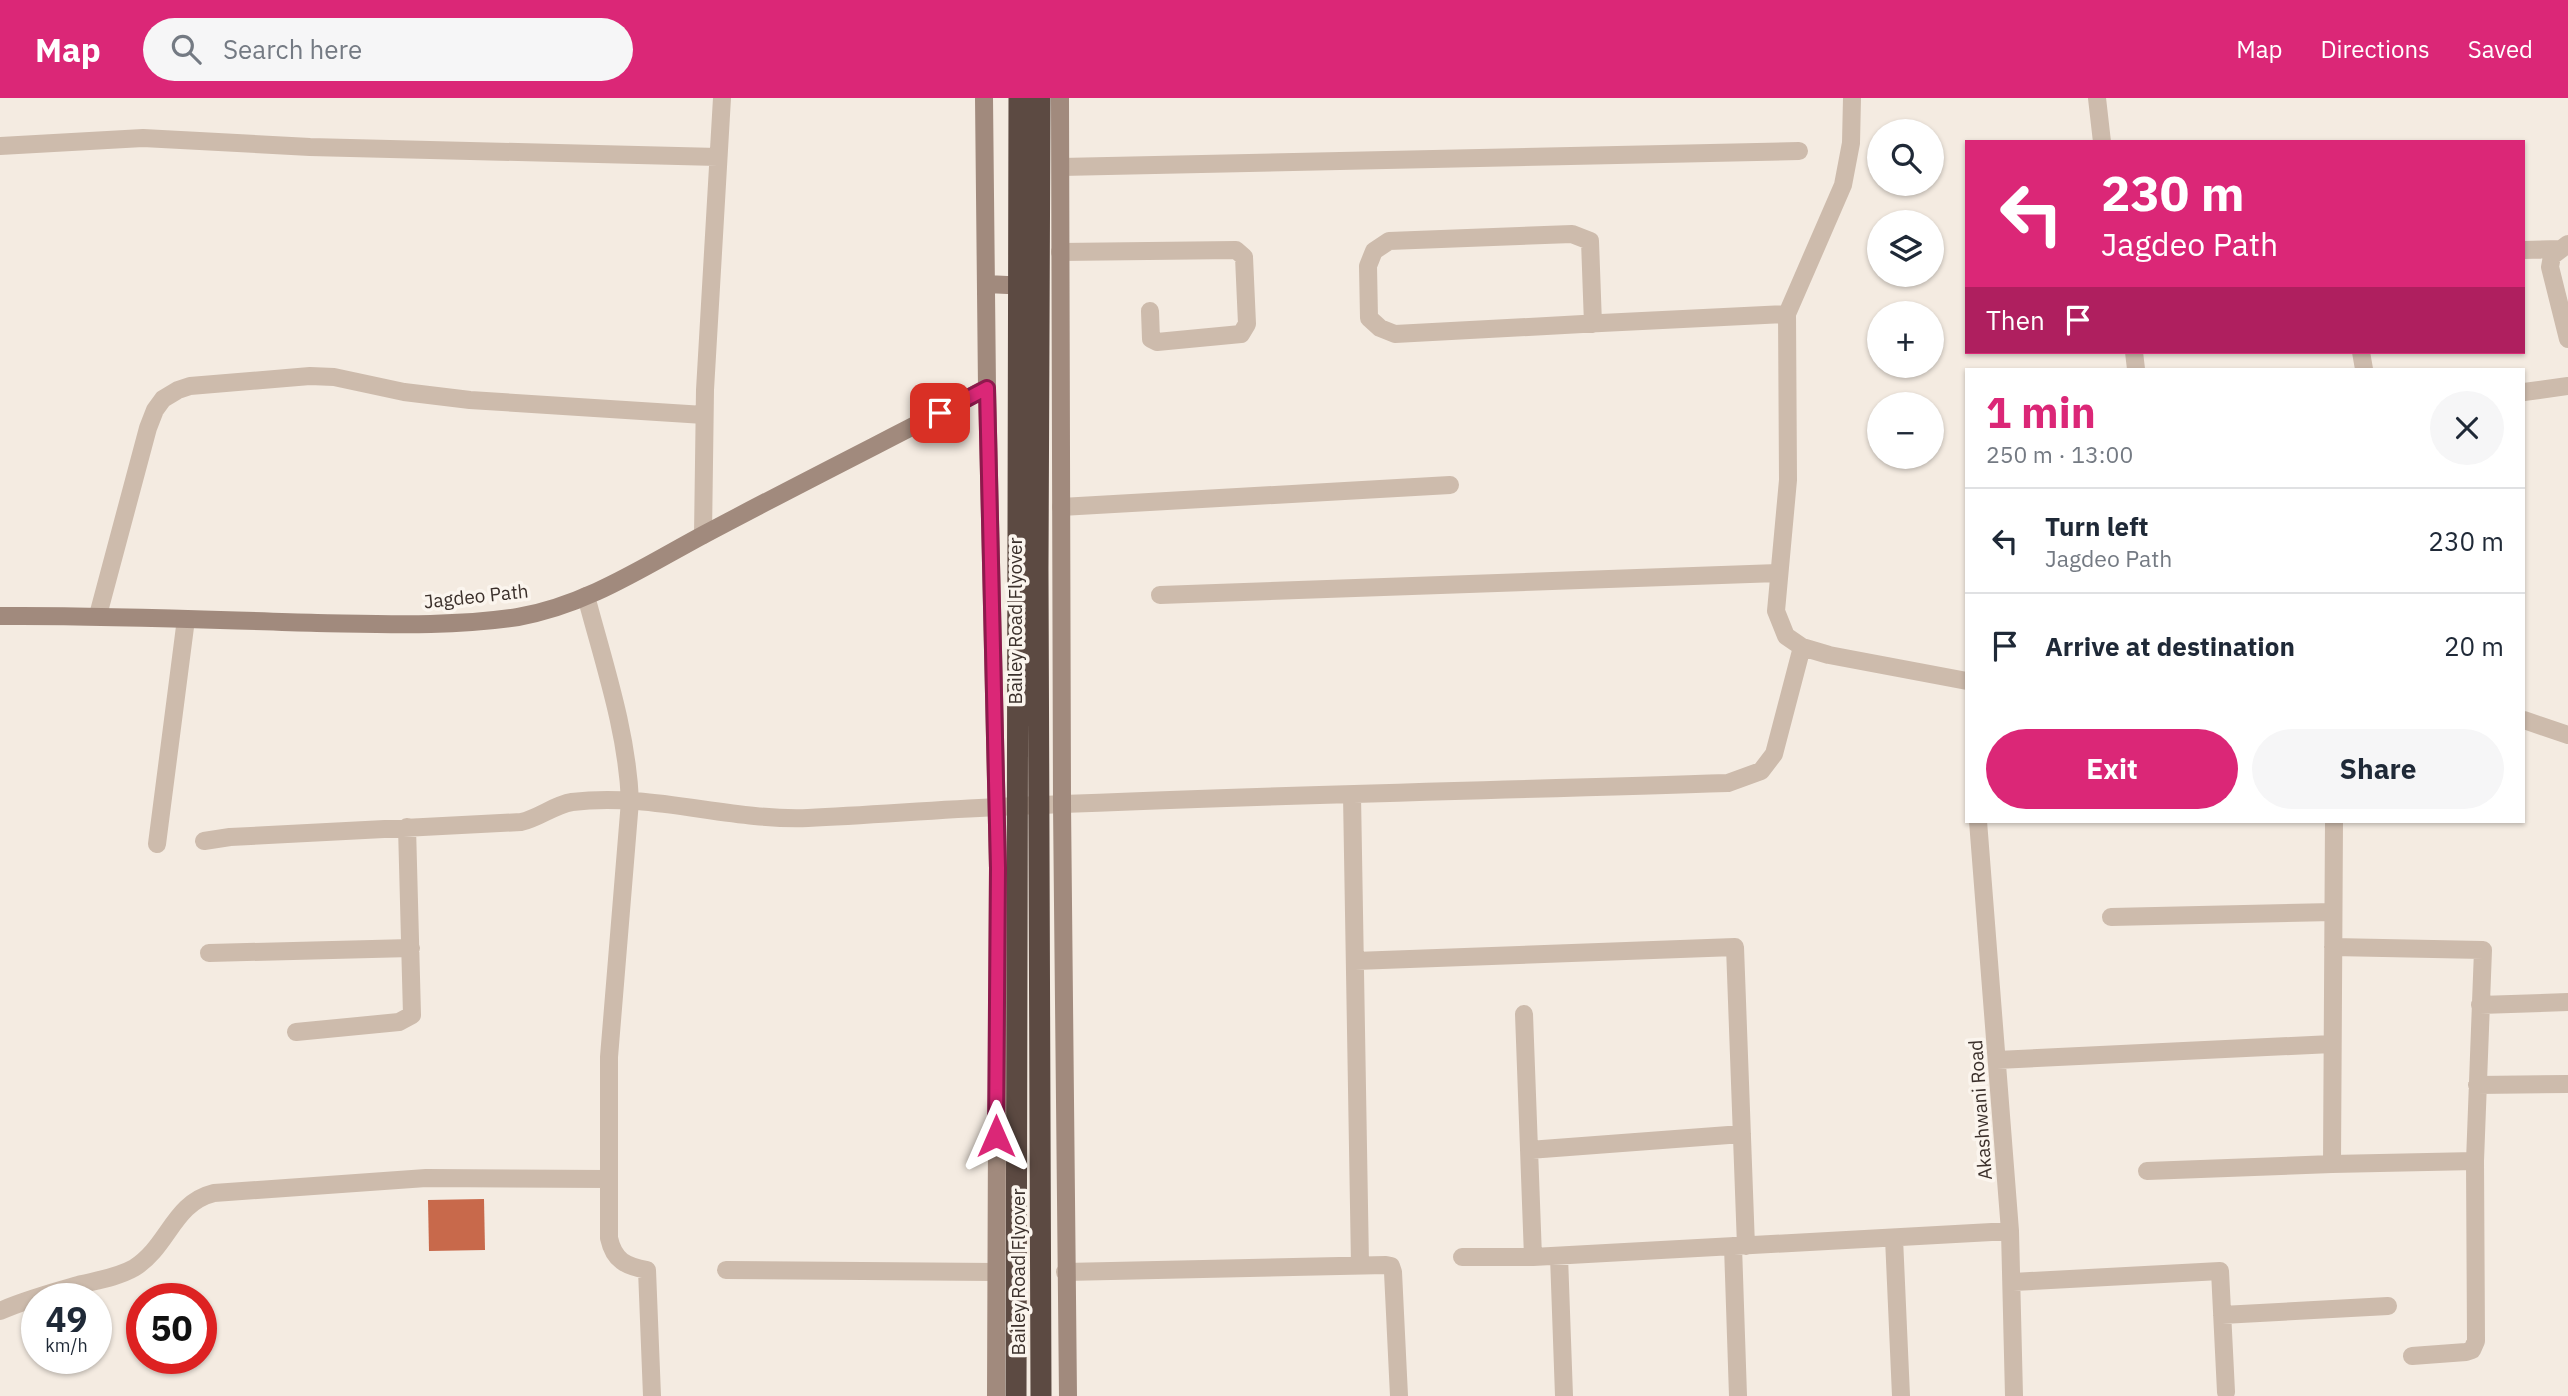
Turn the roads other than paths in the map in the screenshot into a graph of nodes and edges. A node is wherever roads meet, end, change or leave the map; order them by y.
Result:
1 (722, 98) edge
2 (984, 98) edge
3 (1019, 98) edge
4 (1040, 98) edge
5 (1060, 98) edge
6 (1852, 98) edge
7 (2097, 98) edge
8 (2102, 140) edge
9 (0, 146) edge
10 (1799, 151) dead end
11 (718, 157) junction
12 (1060, 167) junction
13 (2564, 246) edge
14 (2525, 250) edge
15 (1060, 252) junction
16 (986, 284) junction
17 (1060, 286) junction
18 (1150, 311) dead end
19 (1787, 314) junction
20 (1593, 324) junction
21 (2568, 339) edge
22 (2568, 386) edge
23 (987, 388) junction
24 (2525, 392) edge
25 (704, 415) junction
26 (1061, 438) junction
27 (988, 439) junction
28 (1450, 485) dead end
29 (1061, 507) junction
30 (703, 534) junction
31 (1778, 573) junction
32 (1160, 595) dead end
33 (586, 596) junction
34 (0, 615) edge
35 (98, 615) junction
36 (186, 619) junction
37 (1802, 646) junction
38 (1965, 681) edge
39 (2525, 720) edge
40 (2568, 735) edge
41 (1352, 795) junction
42 (630, 801) junction
43 (1062, 804) junction
44 (997, 807) junction
45 (1978, 823) edge
46 (2334, 823) edge
47 (407, 827) junction
48 (204, 841) dead end
49 (157, 844) dead end
50 (2333, 912) junction
51 (2111, 917) dead end
52 (2333, 947) junction
53 (411, 948) junction
54 (209, 953) dead end
55 (1355, 961) junction
56 (2568, 1002) edge
57 (2480, 1005) junction
58 (1524, 1013) dead end
59 (296, 1032) dead end
60 (2333, 1044) junction
61 (1997, 1060) junction
62 (2568, 1084) edge
63 (2477, 1085) junction
64 (1742, 1134) junction
65 (1529, 1150) junction
66 (2475, 1161) junction
67 (2332, 1164) junction
68 (2147, 1171) dead end
69 (608, 1179) junction
70 (2010, 1231) junction
71 (1894, 1238) junction
72 (1740, 1246) junction
73 (1559, 1255) junction
74 (1462, 1257) dead end
75 (1533, 1257) junction
76 (1360, 1265) junction
77 (726, 1270) dead end
78 (996, 1272) junction
79 (1065, 1272) junction
80 (2012, 1282) junction
81 (2388, 1306) dead end
82 (0, 1311) edge
83 (2222, 1315) junction
84 (2412, 1356) dead end
85 (2226, 1392) dead end
86 (652, 1396) edge
87 (996, 1396) edge
88 (1017, 1396) edge
89 (1041, 1396) edge
90 (1069, 1396) edge
91 (1399, 1396) edge
92 (1564, 1396) edge
93 (1738, 1396) edge
94 (1900, 1396) edge
95 (2014, 1396) edge

1 - 11 street
2 - 16 main road
3 - 88 highway, Bailey Road Flyover, bridge
4 - 89 highway, Bailey Road Flyover, bridge
5 - 12 main road
6 - 19 street
7 - 8 street
9 - 11 street
10 - 12 street
11 - 25 street
12 - 15 main road
13 - 14 street
13 - 21 street
15 - 17 main road
15 - 18 street
16 - 17 main road
16 - 23 main road
17 - 26 main road
19 - 20 street
19 - 31 street
20 - 20 street
22 - 24 street
23 - 27 main road
23 - 30 main road, Jagdeo Path
25 - 30 street
25 - 35 street
26 - 27 main road
26 - 29 main road
27 - 44 main road
28 - 29 street
29 - 43 main road
30 - 33 main road, Jagdeo Path
31 - 32 street
31 - 37 street
33 - 36 main road, Jagdeo Path
33 - 42 street
34 - 35 main road, Jagdeo Path
35 - 36 main road, Jagdeo Path
36 - 49 street
37 - 38 street
37 - 41 street
39 - 40 street
41 - 43 street
41 - 55 street
42 - 44 street
42 - 47 street
42 - 69 street
43 - 44 street
43 - 79 main road
44 - 78 main road
45 - 61 street, Akashwani Road
46 - 50 street
47 - 48 street
47 - 53 street
50 - 51 street
50 - 52 street
52 - 57 street
52 - 60 street
53 - 54 street
53 - 59 street
55 - 64 street
55 - 76 street
56 - 57 street
57 - 63 street
58 - 65 street
60 - 61 street
60 - 67 street
61 - 70 street, Akashwani Road
62 - 63 street
63 - 66 street
64 - 65 street
64 - 72 street
65 - 75 street
66 - 67 street
66 - 84 street
67 - 68 street
69 - 82 street
69 - 86 street
70 - 71 street
70 - 80 street, Akashwani Road
71 - 72 street
71 - 94 street
72 - 73 street
72 - 93 street
73 - 75 street
73 - 92 street
74 - 75 street
76 - 79 street
76 - 91 street
77 - 78 street
78 - 87 main road
79 - 90 main road
80 - 83 street
80 - 95 street, Akashwani Road
81 - 83 street
83 - 85 street

